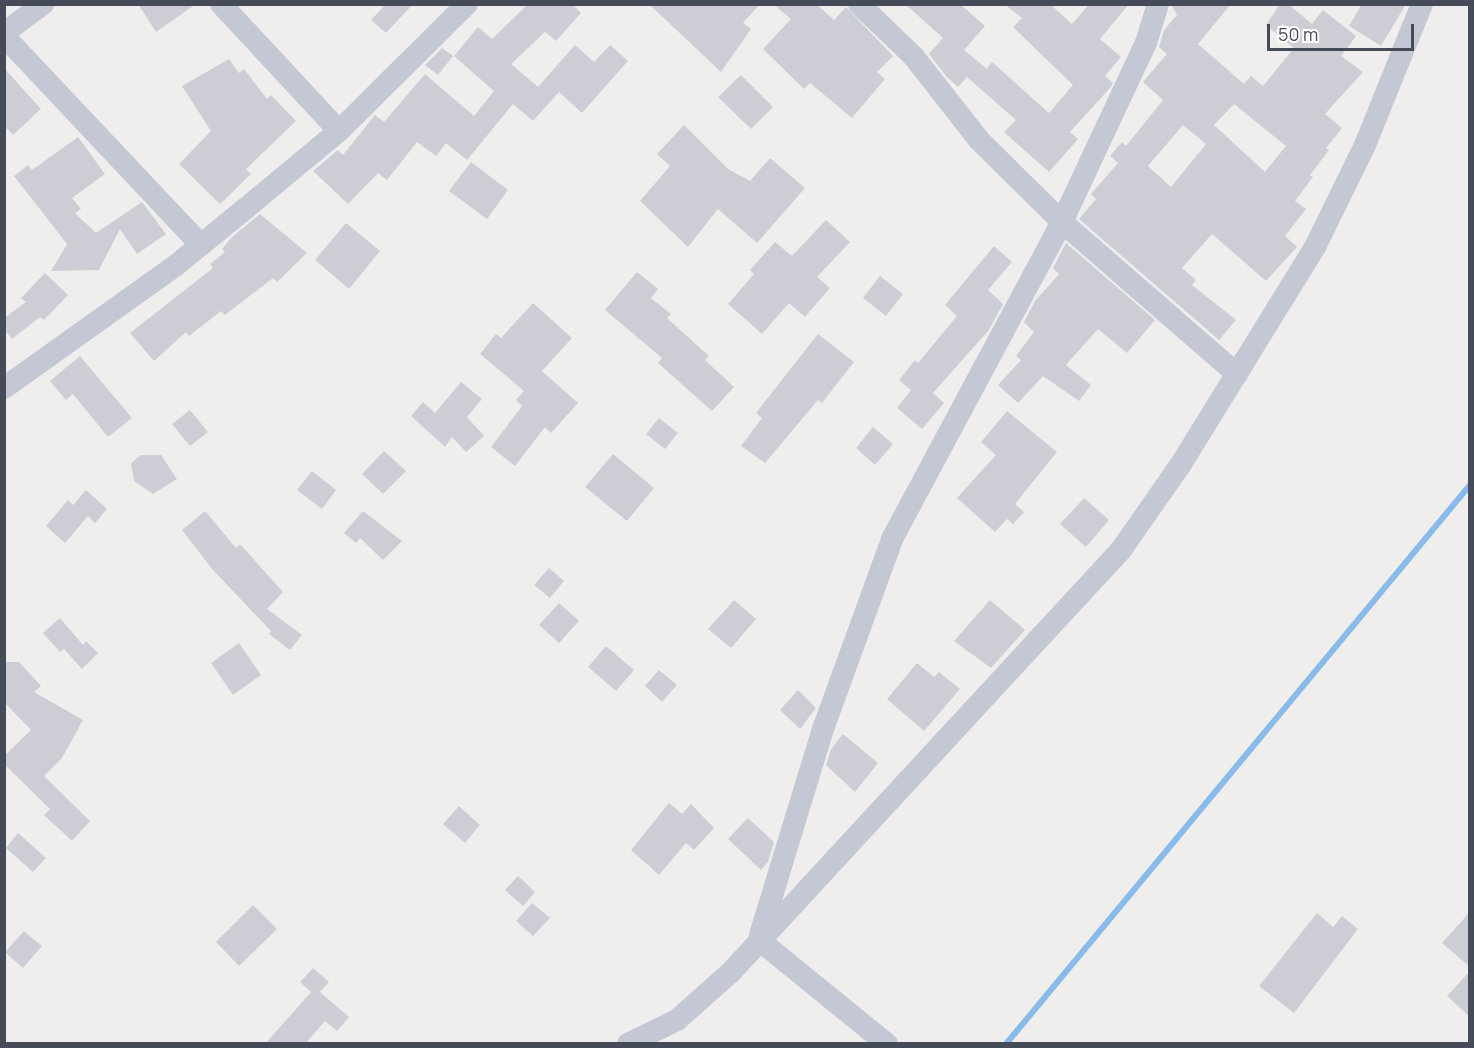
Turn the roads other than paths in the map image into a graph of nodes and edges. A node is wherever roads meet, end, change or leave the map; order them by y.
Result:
1 (43, 4) edge
2 (221, 4) edge
3 (467, 4) edge
4 (859, 4) edge
5 (1158, 4) edge
6 (1422, 4) edge
7 (4, 34) edge
8 (339, 131) junction
9 (1062, 222) junction
10 (201, 245) junction
11 (1237, 374) junction
12 (4, 388) edge
13 (759, 940) junction
14 (628, 1044) edge
15 (887, 1044) edge

1 - 7 street
2 - 8 street
3 - 8 street
4 - 9 street
5 - 9 street
6 - 11 street
7 - 10 street
8 - 10 street
9 - 11 street
9 - 13 street
10 - 12 street
11 - 13 street
13 - 14 street
13 - 15 street

